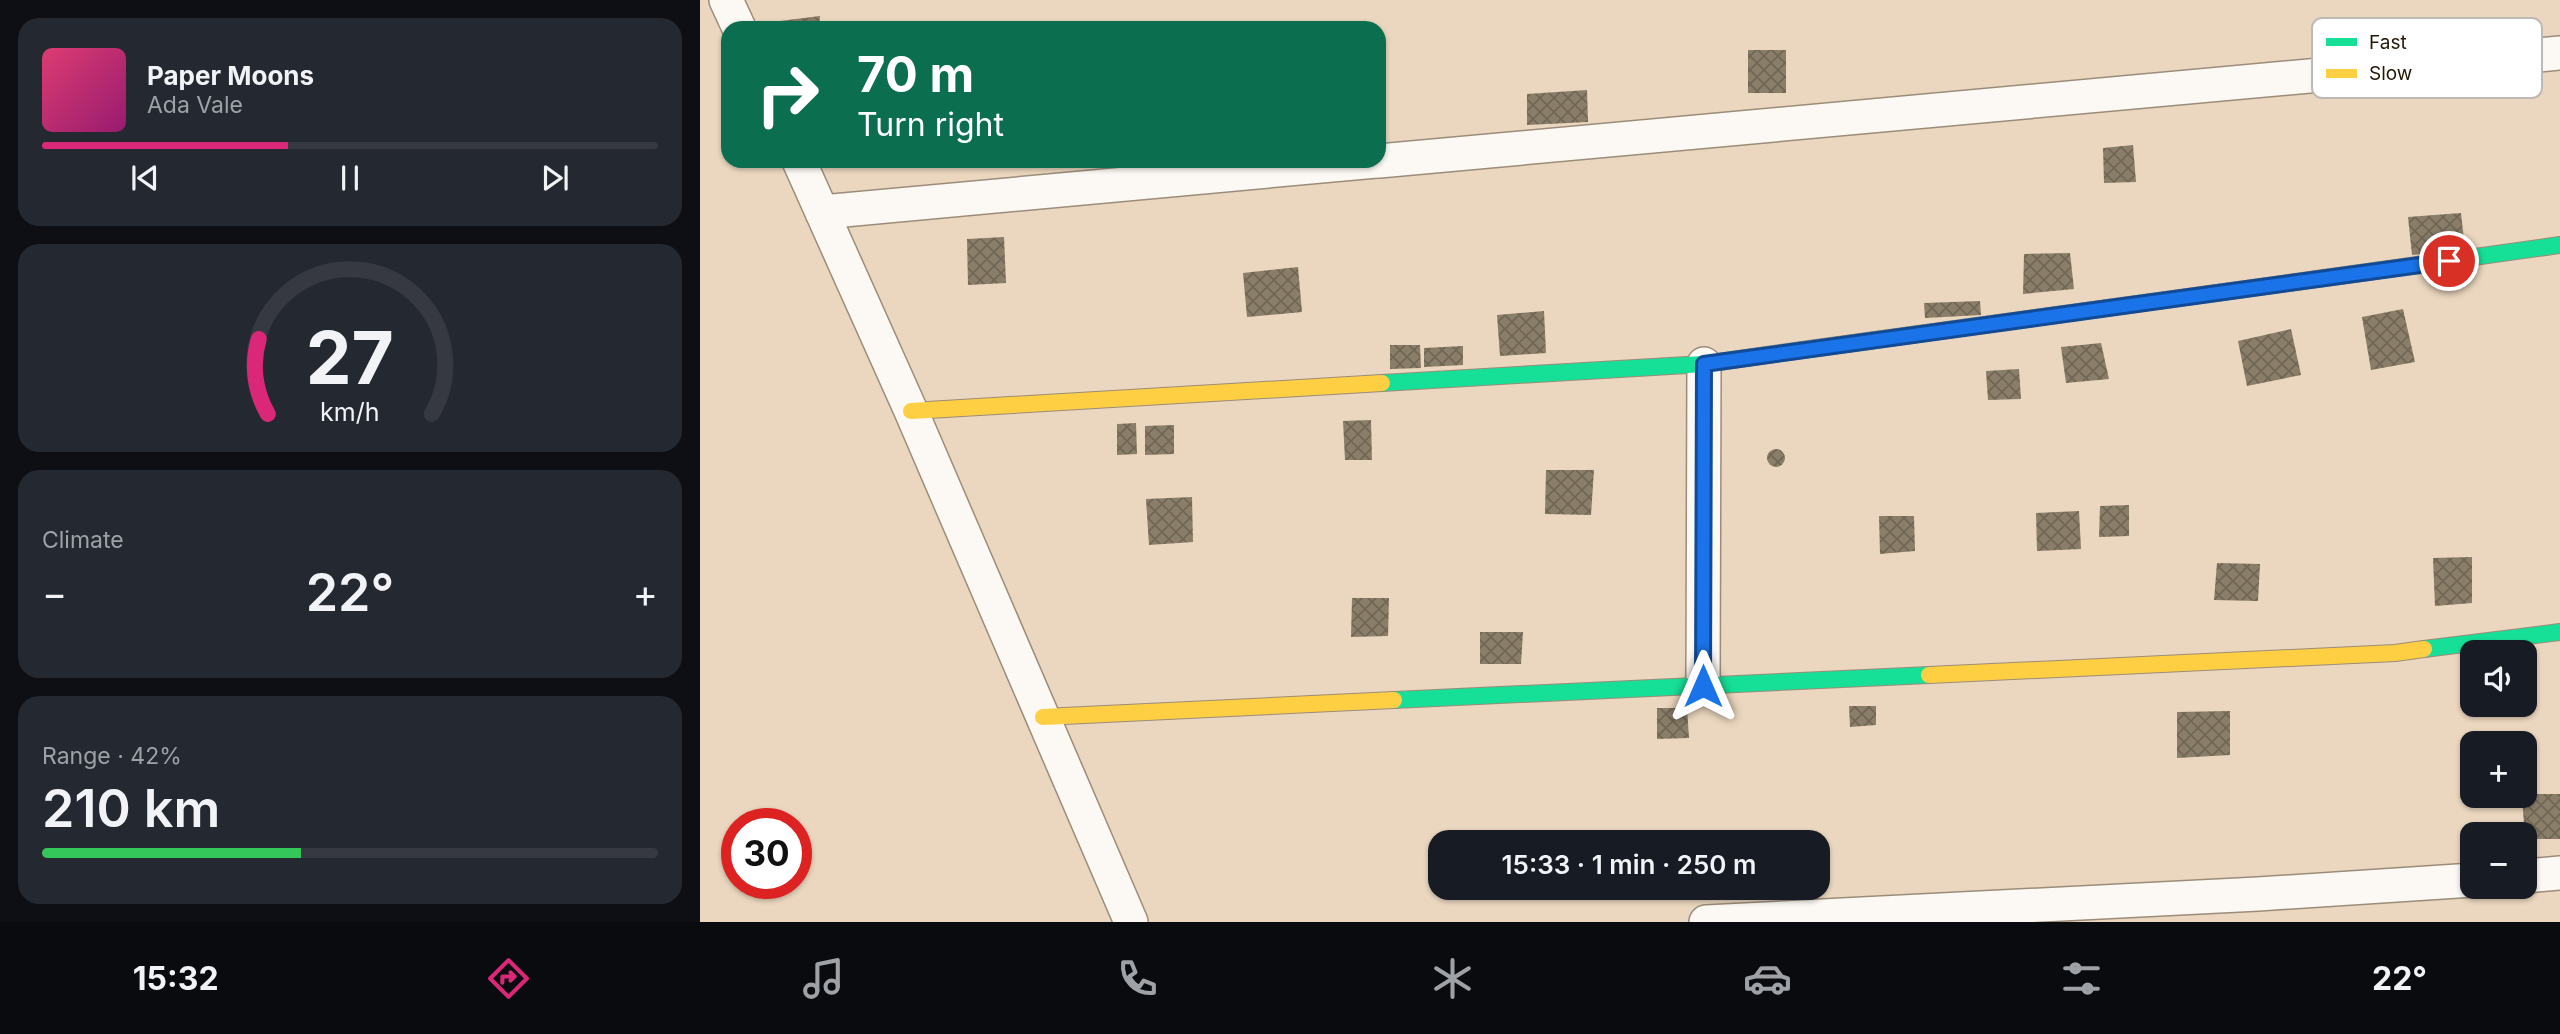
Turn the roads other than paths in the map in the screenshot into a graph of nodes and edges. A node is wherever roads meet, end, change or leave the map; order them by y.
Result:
1 (726, 0) edge
2 (736, 21) edge
3 (2560, 53) edge
4 (2542, 55) edge
5 (2312, 76) edge
6 (1386, 160) edge
7 (802, 168) edge
8 (1302, 168) edge
9 (822, 212) junction
10 (2560, 245) edge
11 (1704, 364) junction
12 (911, 411) junction
13 (2560, 632) edge
14 (1703, 686) junction
15 (1043, 717) junction
16 (2560, 873) edge
17 (2537, 875) edge
18 (2460, 881) edge
19 (1131, 922) edge
20 (1706, 922) edge

1 - 2 street
3 - 4 street
5 - 6 street
7 - 9 street
8 - 9 street
9 - 12 street
10 - 11 street
11 - 12 street
11 - 14 street
12 - 15 street
13 - 14 street
14 - 15 street
15 - 19 street
16 - 17 street
18 - 20 street

